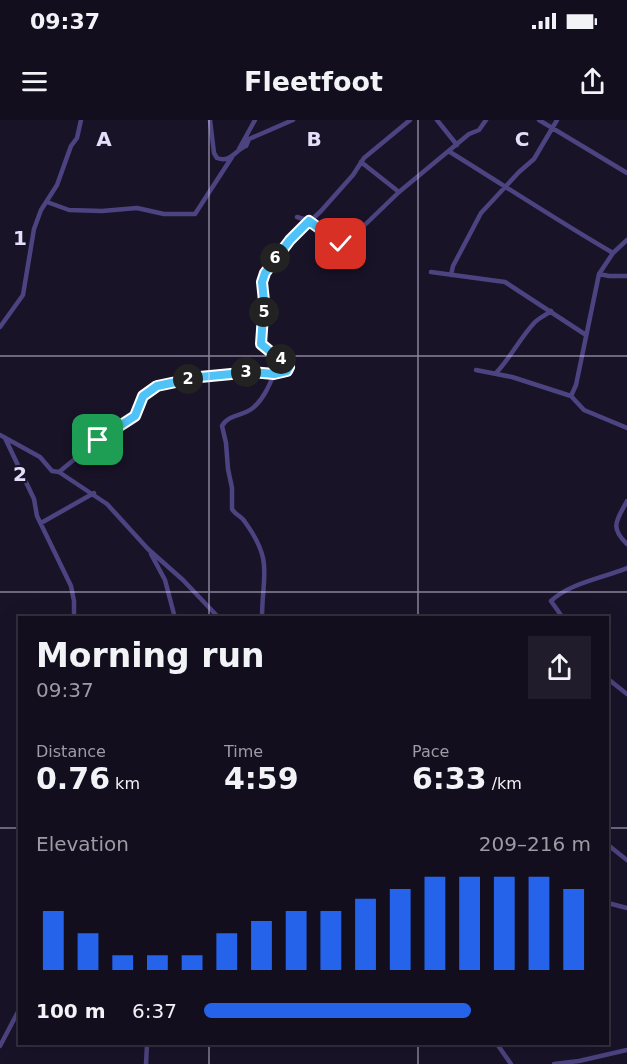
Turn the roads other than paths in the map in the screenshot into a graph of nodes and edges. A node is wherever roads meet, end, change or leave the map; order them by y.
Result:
1 (81, 120) edge
2 (210, 120) edge
3 (255, 120) edge
4 (293, 120) edge
5 (410, 120) edge
6 (437, 120) edge
7 (486, 120) edge
8 (539, 120) edge
9 (557, 120) edge
10 (553, 128) junction
11 (457, 145) junction
12 (239, 149) junction
13 (450, 152) junction
14 (232, 157) junction
15 (361, 162) junction
16 (627, 173) edge
17 (505, 186) junction
18 (399, 192) junction
19 (47, 202) junction
20 (297, 218) dead end
21 (309, 221) junction
22 (627, 240) edge
23 (613, 254) junction
24 (431, 272) dead end
25 (599, 274) junction
26 (451, 275) junction
27 (627, 276) edge
28 (551, 311) junction
29 (0, 327) edge
30 (586, 335) junction
31 (476, 370) dead end
32 (496, 373) junction
33 (274, 374) junction
34 (571, 396) junction
35 (627, 428) edge
36 (2, 437) edge
37 (59, 472) junction
38 (94, 493) junction
39 (627, 501) edge
40 (41, 523) junction
41 (627, 544) edge
42 (148, 549) junction
43 (627, 568) edge
44 (74, 616) edge
45 (174, 616) edge
46 (217, 616) edge
47 (262, 616) edge
48 (561, 616) edge
49 (609, 680) edge
50 (627, 694) edge
51 (609, 846) edge
52 (627, 860) edge
53 (609, 903) edge
54 (627, 908) edge
55 (18, 1012) edge
56 (147, 1045) edge
57 (498, 1045) edge
58 (0, 1046) edge
59 (627, 1050) edge
60 (146, 1064) edge
61 (511, 1064) edge
62 (554, 1064) edge

1 - 19 street
2 - 14 street
3 - 12 street
4 - 12 street
5 - 15 street
6 - 11 street
7 - 11 street
8 - 10 street
9 - 10 street
10 - 16 street
10 - 17 street
11 - 13 street
12 - 14 street
13 - 17 street
13 - 18 street
14 - 19 street
15 - 18 street
15 - 21 street
17 - 23 street
17 - 26 street
18 - 21 street
19 - 29 street
20 - 21 street
21 - 33 street
22 - 23 street
23 - 25 street
24 - 26 street
25 - 27 street
25 - 30 street
26 - 28 street
28 - 30 street
28 - 32 street
30 - 34 street
31 - 32 street
32 - 34 street
33 - 37 street
33 - 47 street
34 - 35 street
36 - 37 street
36 - 40 street
37 - 38 street
38 - 40 street
38 - 42 street
39 - 41 street
40 - 44 street
42 - 45 street
42 - 46 street
43 - 48 street
49 - 50 street
51 - 52 street
53 - 54 street
55 - 58 street
56 - 60 street
57 - 61 street
59 - 62 street

